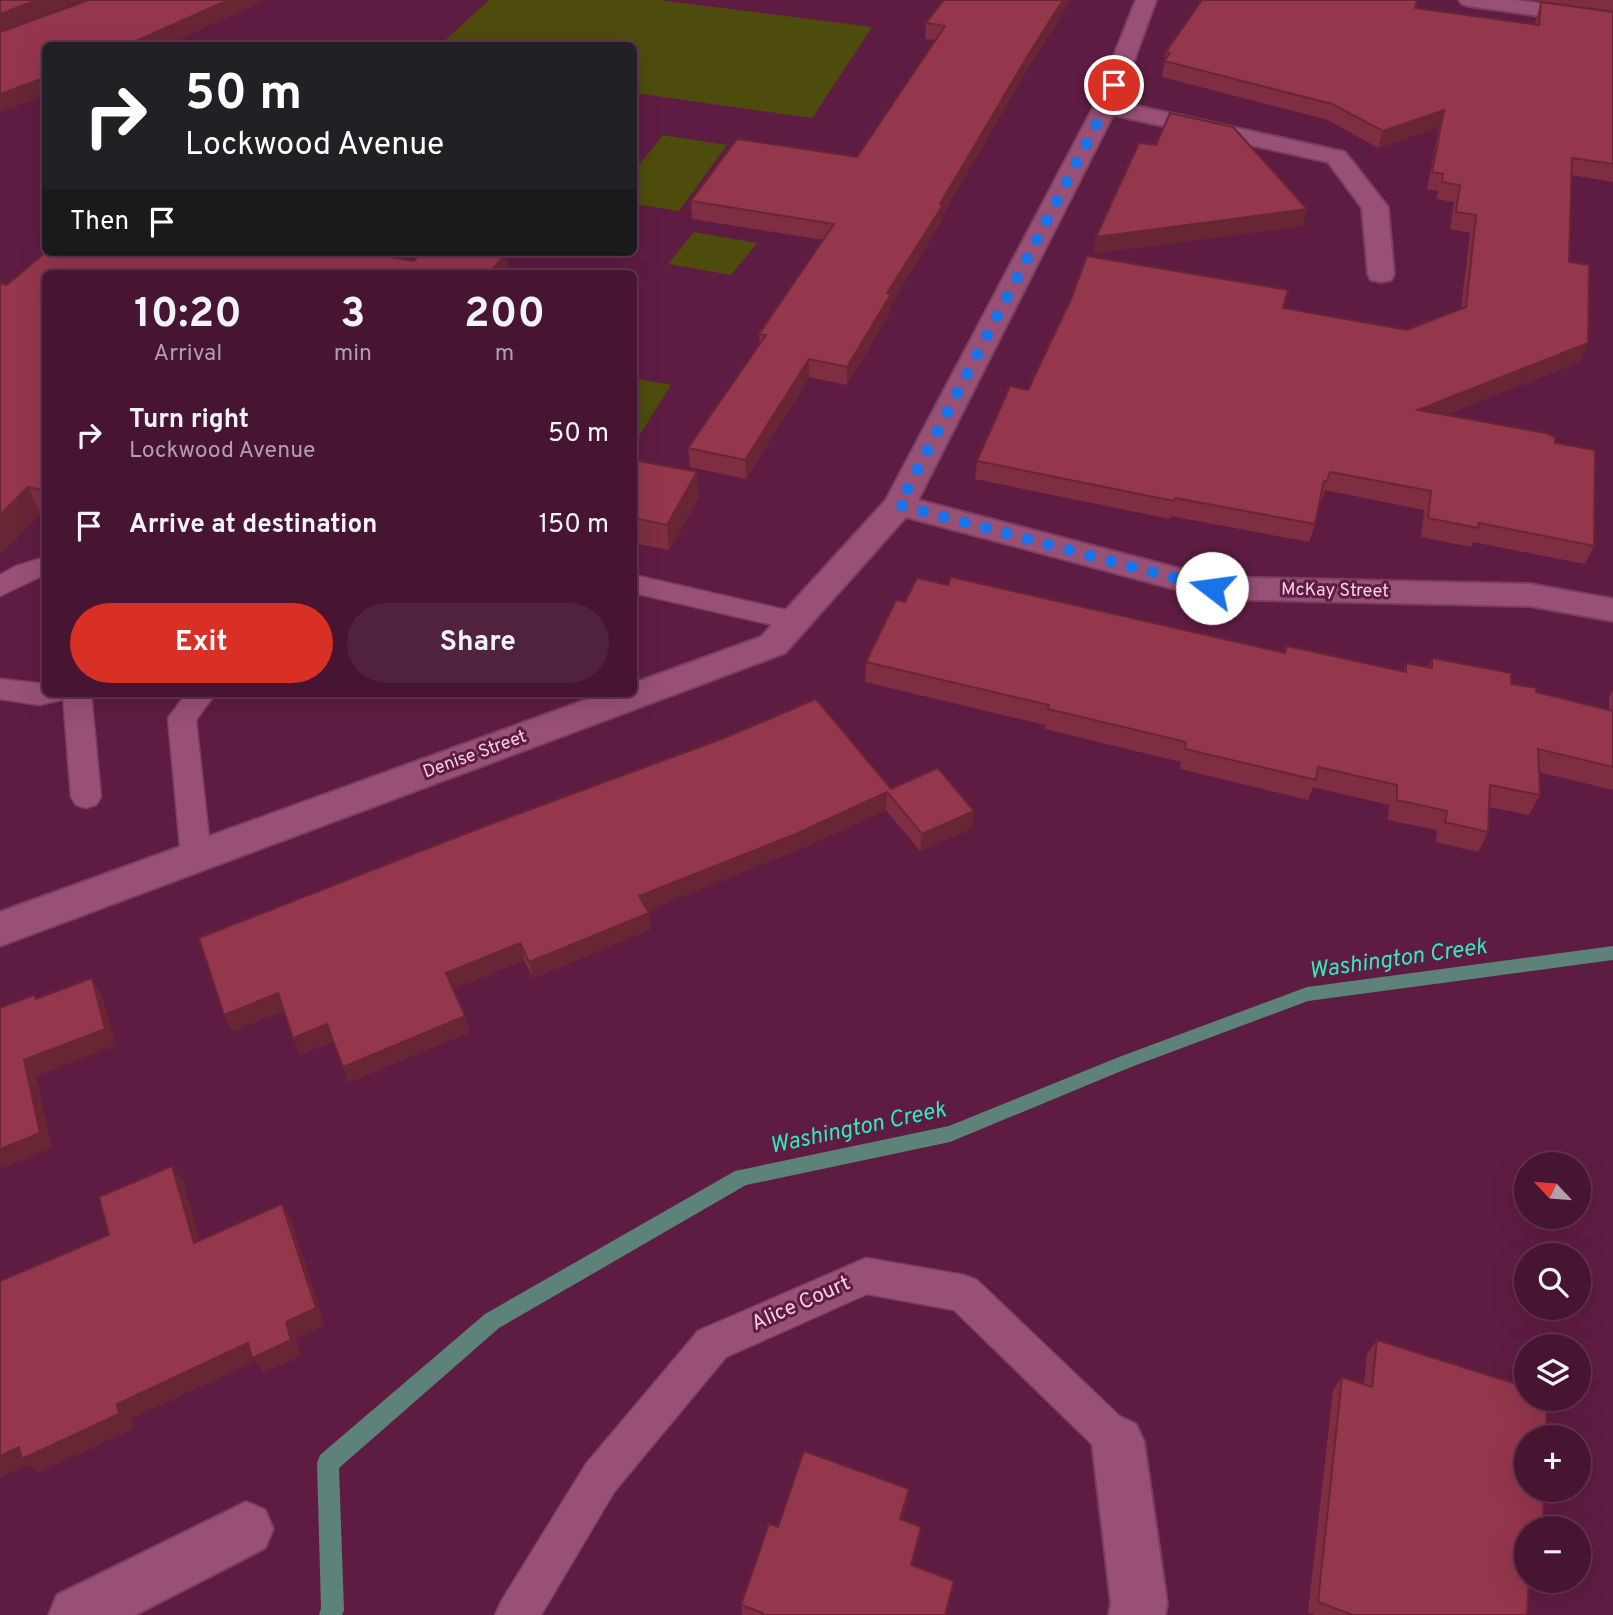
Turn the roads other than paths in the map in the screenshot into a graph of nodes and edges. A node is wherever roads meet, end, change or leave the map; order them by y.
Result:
1 (1146, 0) edge
2 (1469, 0) edge
3 (1491, 1) edge
4 (1613, 20) edge
5 (1106, 106) junction
6 (1381, 274) dead end
7 (899, 505) junction
8 (42, 566) edge
9 (637, 585) edge
10 (0, 587) edge
11 (1613, 610) edge
12 (795, 621) junction
13 (0, 689) edge
14 (42, 694) edge
15 (637, 695) edge
16 (77, 697) edge
17 (199, 697) edge
18 (632, 697) edge
19 (86, 797) dead end
20 (196, 858) junction
21 (0, 929) edge
22 (1118, 1443) joint
23 (246, 1529) dead end
24 (77, 1615) edge
25 (517, 1615) edge
26 (1137, 1615) edge

1 - 5 street, Denise Street
2 - 3 street
3 - 4 street
5 - 6 street
5 - 7 street, Denise Street
7 - 11 street, McKay Street
7 - 12 street, Denise Street
8 - 10 lane
9 - 12 lane
12 - 15 street, Denise Street
13 - 14 lane
16 - 19 lane
17 - 20 lane
18 - 20 street, Denise Street
20 - 21 street, Denise Street
22 - 25 lane, Alice Court
22 - 26 street, Alice Court
23 - 24 street

